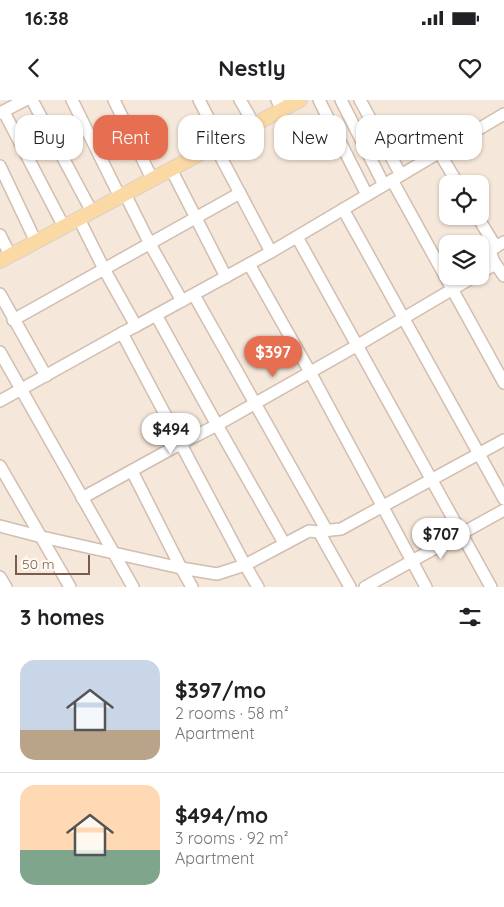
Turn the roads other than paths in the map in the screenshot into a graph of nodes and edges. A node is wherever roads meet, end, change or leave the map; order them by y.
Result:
1 (25, 100) edge
2 (32, 100) edge
3 (72, 100) edge
4 (114, 100) edge
5 (199, 100) edge
6 (240, 100) edge
7 (300, 100) edge
8 (319, 100) edge
9 (341, 100) edge
10 (360, 100) edge
11 (280, 105) edge
12 (2, 112) edge
13 (504, 114) edge
14 (205, 115) edge
15 (249, 115) edge
16 (264, 117) edge
17 (482, 127) edge
18 (188, 160) edge
19 (225, 160) edge
20 (426, 160) edge
21 (444, 160) edge
22 (0, 166) edge
23 (171, 169) junction
24 (453, 175) edge
25 (152, 180) junction
26 (392, 180) junction
27 (240, 193) junction
28 (123, 195) junction
29 (367, 195) junction
30 (343, 210) junction
31 (92, 212) junction
32 (197, 218) junction
33 (79, 219) junction
34 (484, 225) edge
35 (64, 227) junction
36 (0, 235) edge
37 (297, 237) junction
38 (36, 242) junction
39 (150, 244) junction
40 (500, 244) edge
41 (271, 252) junction
42 (5, 258) edge
43 (494, 262) junction
44 (250, 264) junction
45 (489, 268) edge
46 (104, 269) junction
47 (504, 276) edge
48 (226, 277) junction
49 (460, 285) edge
50 (452, 290) junction
51 (0, 294) edge
52 (194, 295) junction
53 (182, 301) junction
54 (156, 315) junction
55 (404, 318) junction
56 (13, 320) junction
57 (136, 326) junction
58 (122, 333) junction
59 (357, 345) junction
60 (0, 352) edge
61 (310, 372) junction
62 (46, 376) junction
63 (504, 383) edge
64 (20, 390) junction
65 (0, 401) edge
66 (255, 403) junction
67 (216, 426) junction
68 (504, 440) edge
69 (180, 444) junction
70 (479, 453) junction
71 (0, 466) edge
72 (132, 471) junction
73 (431, 479) junction
74 (82, 498) junction
75 (504, 499) edge
76 (382, 506) junction
77 (504, 510) edge
78 (0, 526) edge
79 (323, 531) junction
80 (462, 534) junction
81 (42, 538) junction
82 (284, 543) junction
83 (113, 552) junction
84 (412, 561) junction
85 (245, 565) junction
86 (181, 568) junction
87 (70, 587) edge
88 (133, 587) edge
89 (192, 587) edge
90 (258, 587) edge
91 (350, 587) edge
92 (365, 587) edge
93 (426, 587) edge
94 (491, 587) edge

1 - 12 street
2 - 31 street
3 - 28 street
4 - 25 street
5 - 14 street
6 - 15 street
7 - 11 main road
8 - 29 street
9 - 26 street
10 - 26 street
11 - 16 main road
12 - 35 street
13 - 17 street
18 - 23 main road
19 - 27 street
20 - 26 street
21 - 24 street
22 - 38 street
23 - 25 main road
23 - 32 street
25 - 28 main road
26 - 29 street
26 - 50 street
27 - 32 street
27 - 41 street
28 - 31 main road
28 - 39 street
29 - 30 street
30 - 37 street
30 - 55 street
31 - 33 main road
32 - 39 street
32 - 48 street
33 - 35 main road
33 - 46 street
34 - 40 street
35 - 38 main road
36 - 42 street
37 - 41 street
37 - 59 street
38 - 42 main road
39 - 46 street
39 - 53 street
40 - 43 street
41 - 44 street
43 - 45 street
43 - 47 street
44 - 48 street
44 - 61 street
46 - 56 street
46 - 57 street
48 - 52 street
49 - 50 street
50 - 55 street
50 - 63 street
51 - 56 street
52 - 53 street
52 - 66 street
53 - 54 street
54 - 57 street
54 - 67 street
55 - 59 street
55 - 70 street
56 - 62 street
57 - 58 street
58 - 62 street
58 - 69 street
59 - 61 street
59 - 73 street
60 - 64 street
61 - 66 street
61 - 76 street
62 - 64 street
64 - 65 street
64 - 74 street
66 - 67 street
66 - 79 street
67 - 69 street
67 - 82 street
68 - 70 street
69 - 72 street
69 - 85 street
70 - 73 street
70 - 75 street
71 - 81 street
72 - 74 street
72 - 86 street
73 - 76 street
73 - 80 street
74 - 83 street
76 - 79 street
76 - 84 street
77 - 80 street
78 - 81 street
79 - 82 street
79 - 91 street
80 - 84 street
80 - 94 street
81 - 83 street
81 - 87 street
82 - 85 street
83 - 86 street
83 - 88 street
84 - 92 street
84 - 93 street
85 - 86 street
85 - 90 street
86 - 89 street

